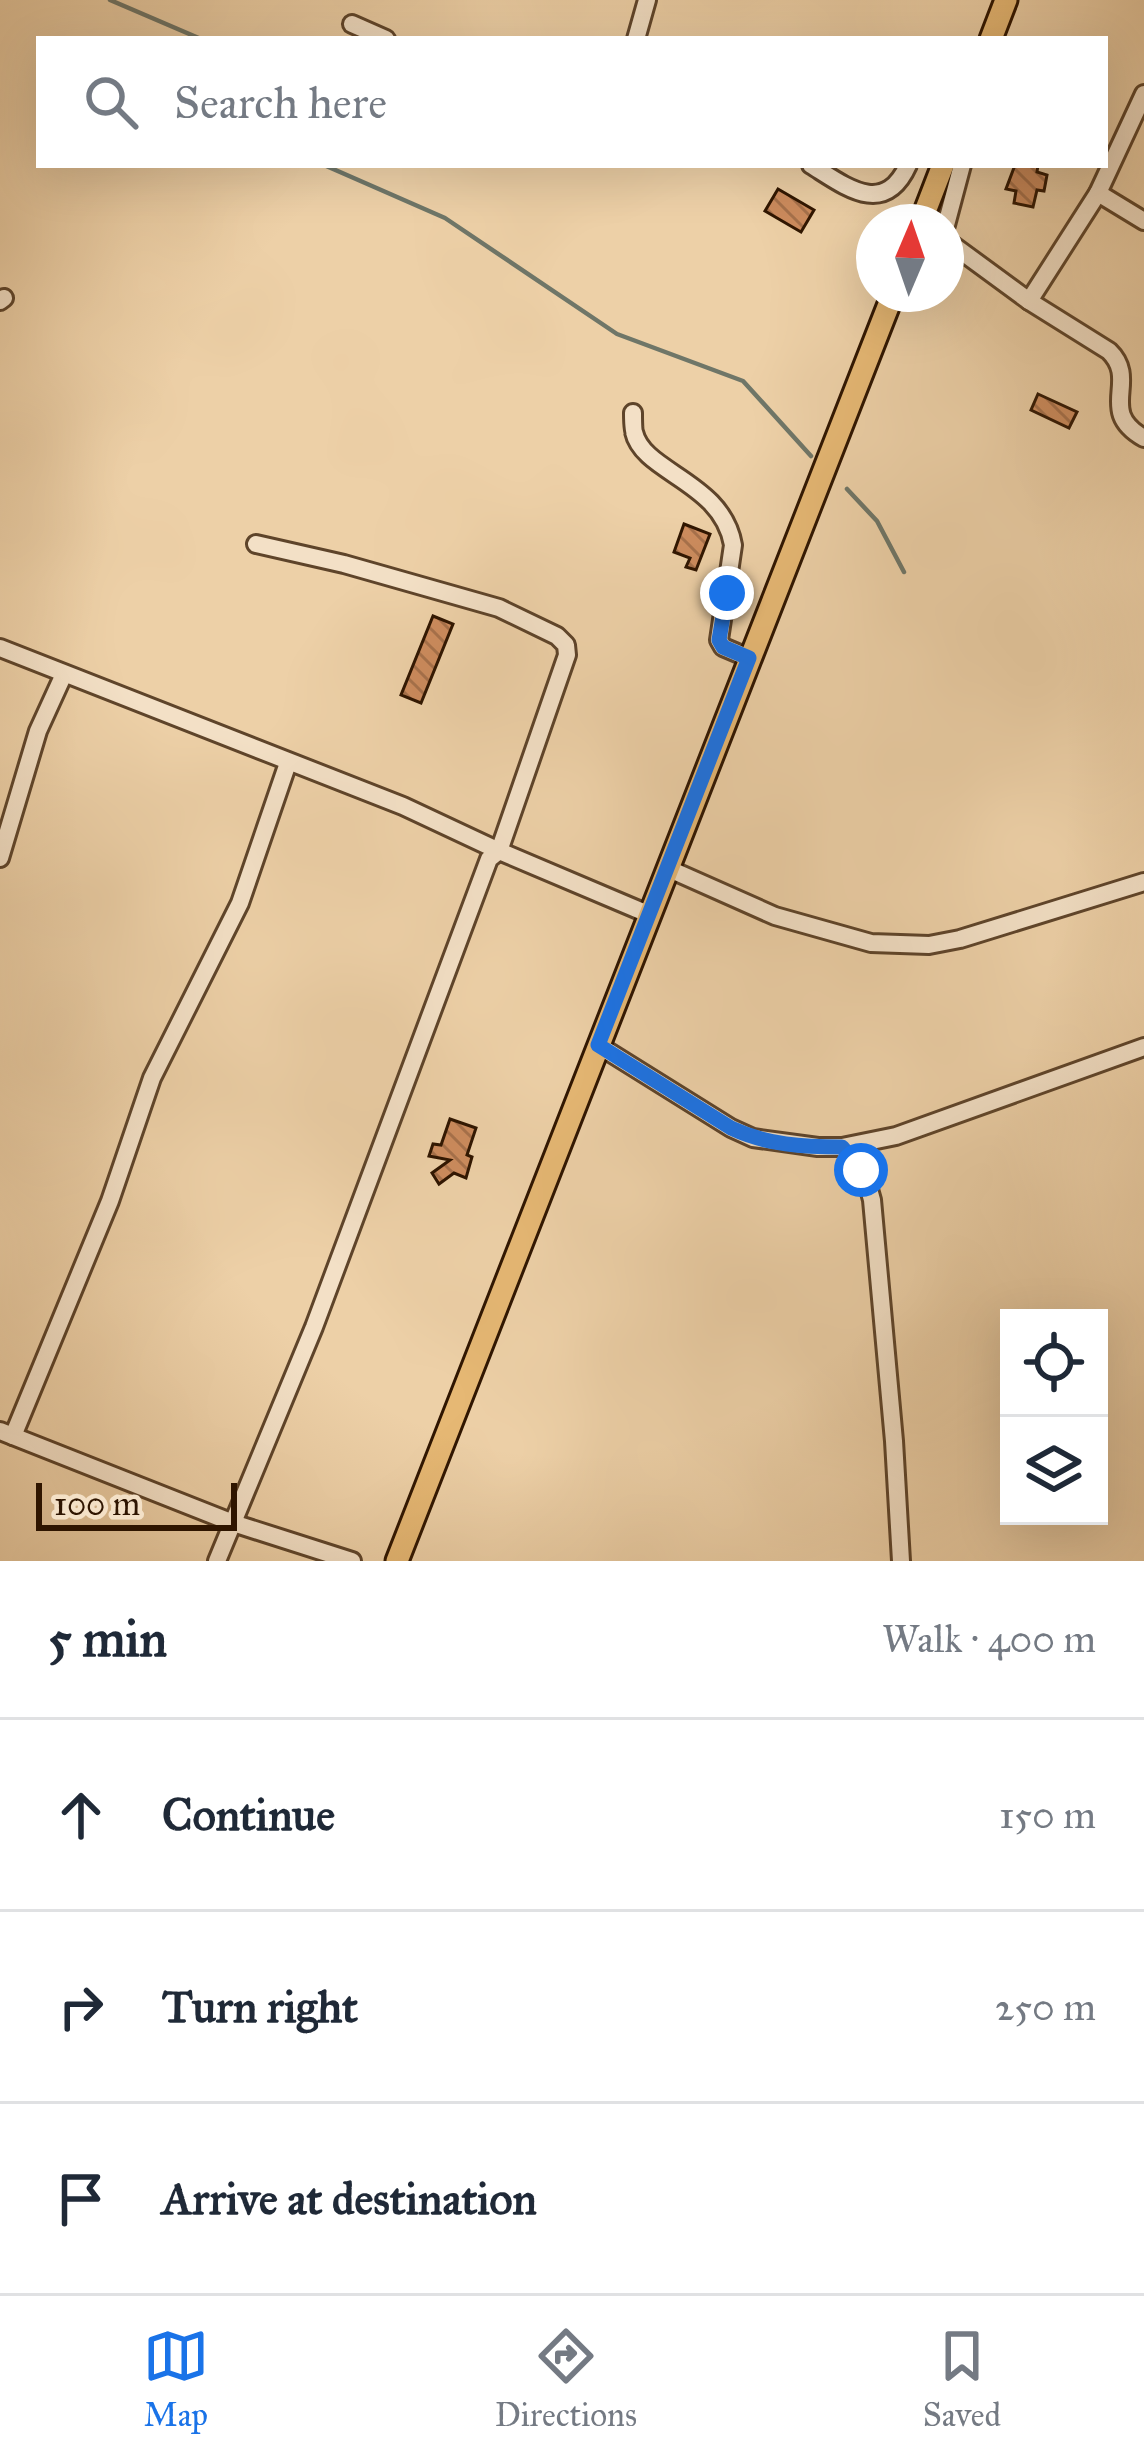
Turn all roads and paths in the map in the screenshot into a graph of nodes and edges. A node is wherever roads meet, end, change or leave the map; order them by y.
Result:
1 (647, 0) edge
2 (1006, 0) edge
3 (352, 24) dead end
4 (379, 36) edge
5 (637, 36) edge
6 (992, 36) edge
7 (1144, 94) edge
8 (816, 168) edge
9 (907, 168) edge
10 (942, 168) edge
11 (961, 168) edge
12 (1098, 193) junction
13 (928, 204) edge
14 (952, 204) edge
15 (1144, 221) edge
16 (964, 253) edge
17 (1030, 302) junction
18 (885, 312) edge
19 (633, 412) dead end
20 (1144, 438) edge
21 (256, 544) dead end
22 (0, 648) edge
23 (749, 658) junction
24 (64, 674) junction
25 (288, 763) junction
26 (499, 851) junction
27 (0, 857) edge
28 (667, 868) junction
29 (1144, 882) edge
30 (648, 914) junction
31 (598, 1045) junction
32 (1144, 1047) edge
33 (842, 1147) junction
34 (6, 1434) edge
35 (232, 1523) junction
36 (217, 1561) edge
37 (352, 1561) edge
38 (397, 1561) edge
39 (901, 1561) edge

1 - 5 street
2 - 6 main road
3 - 4 street
7 - 12 street
8 - 9 street
10 - 13 main road
11 - 14 street
12 - 15 street
12 - 17 street
16 - 17 street
17 - 20 street
18 - 23 main road
19 - 23 street
21 - 26 street
22 - 24 street
23 - 28 main road
24 - 25 street
24 - 27 street
25 - 26 street
25 - 34 street
26 - 30 street
26 - 35 street
28 - 29 street
28 - 30 main road
30 - 31 main road
31 - 33 street
31 - 38 main road
32 - 33 street
33 - 39 street
34 - 35 street
35 - 36 street
35 - 37 street

